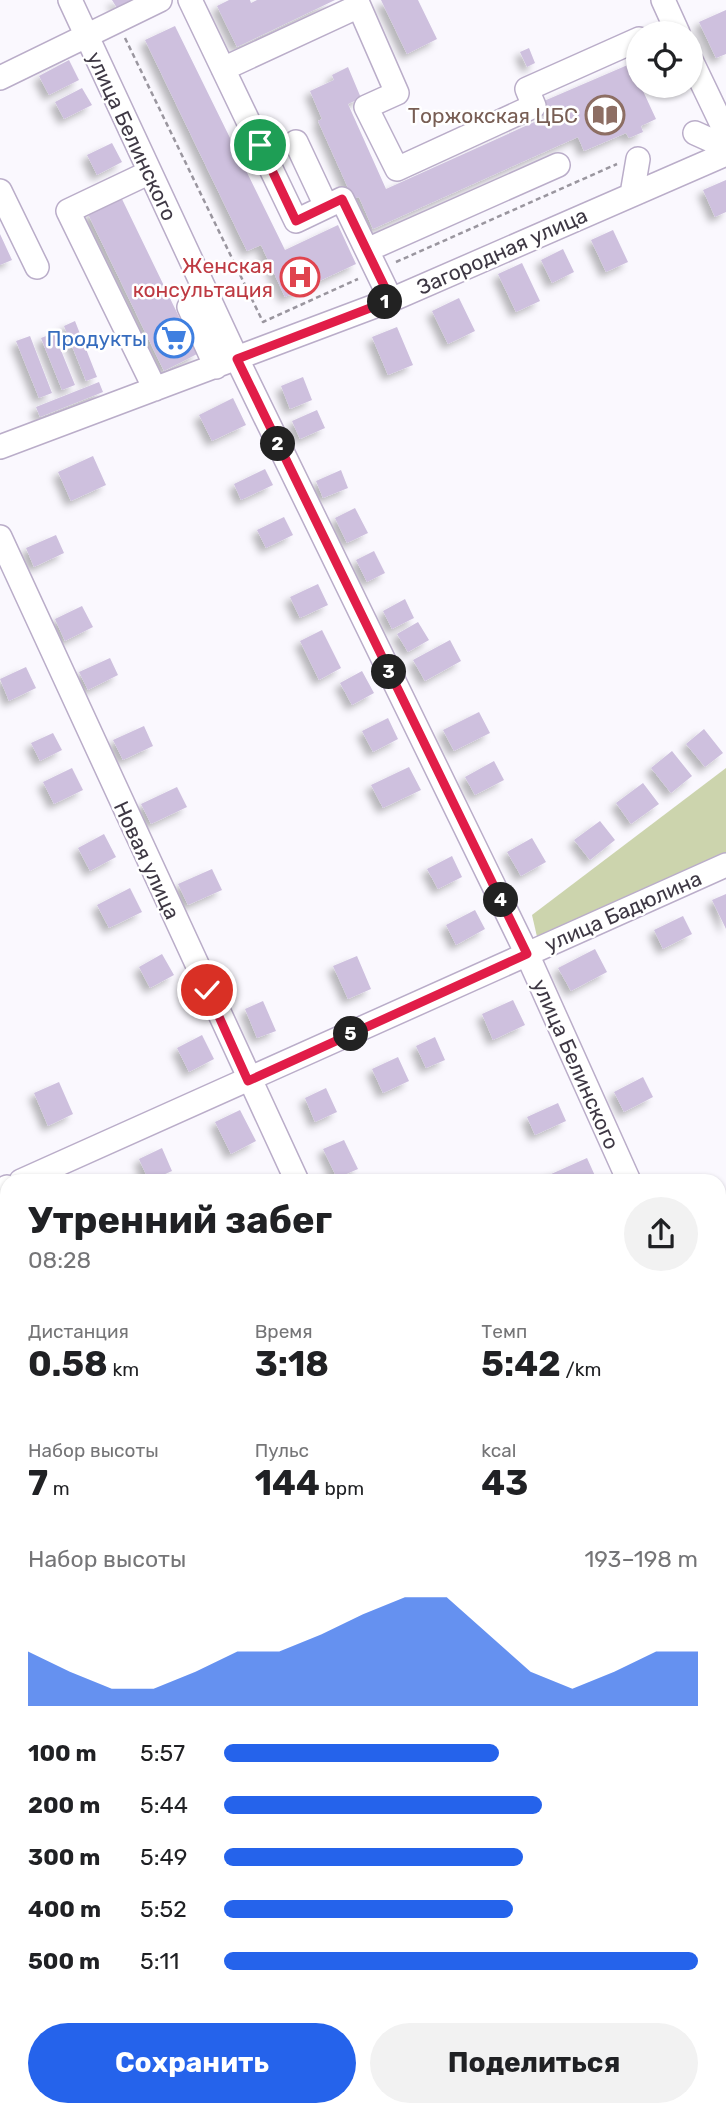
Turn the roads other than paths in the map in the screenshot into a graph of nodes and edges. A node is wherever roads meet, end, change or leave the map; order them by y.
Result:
1 (70, 0) edge
2 (190, 0) edge
3 (663, 0) edge
4 (155, 1) edge
5 (673, 21) edge
6 (85, 35) junction
7 (626, 44) edge
8 (223, 69) junction
9 (0, 78) edge
10 (703, 85) edge
11 (695, 133) dead end
12 (726, 133) edge
13 (296, 142) dead end
14 (726, 147) edge
15 (726, 154) edge
16 (638, 159) dead end
17 (558, 165) dead end
18 (148, 173) junction
19 (0, 191) edge
20 (632, 194) junction
21 (326, 206) junction
22 (367, 250) junction
23 (37, 267) dead end
24 (391, 300) junction
25 (188, 307) dead end
26 (226, 363) junction
27 (155, 389) junction
28 (4, 443) edge
29 (0, 537) edge
30 (726, 865) edge
31 (527, 954) junction
32 (248, 1081) junction
33 (37, 1174) edge
34 (293, 1174) edge
35 (626, 1174) edge

1 - 6 street, улица Белинского
2 - 8 street
3 - 5 street
4 - 6 street
6 - 9 street
6 - 18 street, улица Белинского
7 - 8 street
8 - 21 street
10 - 12 street
11 - 14 street
13 - 21 street
15 - 20 street, Загородная улица
16 - 20 street
17 - 22 street
18 - 26 street, улица Белинского
18 - 27 street
19 - 23 street
20 - 24 street, Загородная улица
21 - 22 street
22 - 24 street
24 - 26 street, Загородная улица
25 - 26 street
26 - 27 street, Загородная улица
26 - 31 street, улица Белинского
27 - 28 street, Загородная улица
29 - 32 street, Новая улица
30 - 31 street, улица Бадюлина
31 - 32 street, улица Бадюлина
31 - 35 street, улица Белинского
32 - 33 street, улица Бадюлина
32 - 34 street, Новая улица

